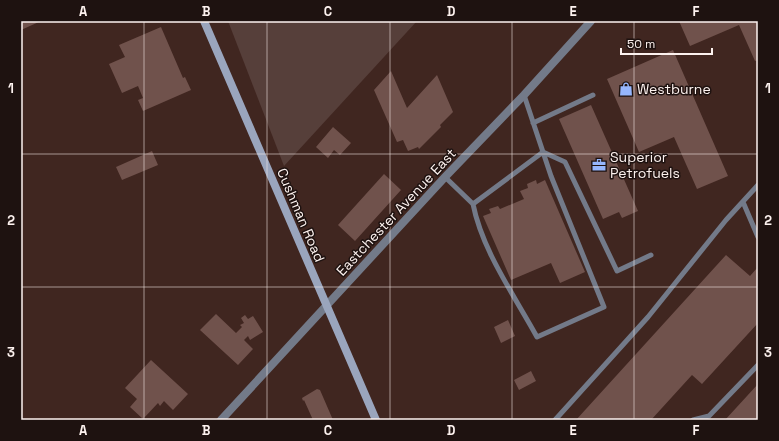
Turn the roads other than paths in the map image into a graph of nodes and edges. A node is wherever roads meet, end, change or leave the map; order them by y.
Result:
1 (204, 21) edge
2 (591, 21) edge
3 (524, 95) junction
4 (593, 95) dead end
5 (533, 123) junction
6 (543, 152) junction
7 (445, 177) junction
8 (758, 185) edge
9 (743, 202) junction
10 (473, 204) junction
11 (758, 237) edge
12 (651, 256) dead end
13 (327, 307) junction
14 (758, 365) edge
15 (221, 420) edge
16 (376, 420) edge
17 (555, 420) edge
18 (693, 420) edge

1 - 13 street, Cushman Road
2 - 3 street, Eastchester Avenue East
3 - 5 lane
3 - 7 street, Eastchester Avenue East
4 - 5 lane
5 - 6 lane
6 - 10 lane
6 - 10 lane
6 - 12 lane
7 - 10 lane
7 - 13 street, Eastchester Avenue East
8 - 9 lane
9 - 11 lane
9 - 17 lane
13 - 15 street, Eastchester Avenue East
13 - 16 street, Cushman Road
14 - 18 lane

